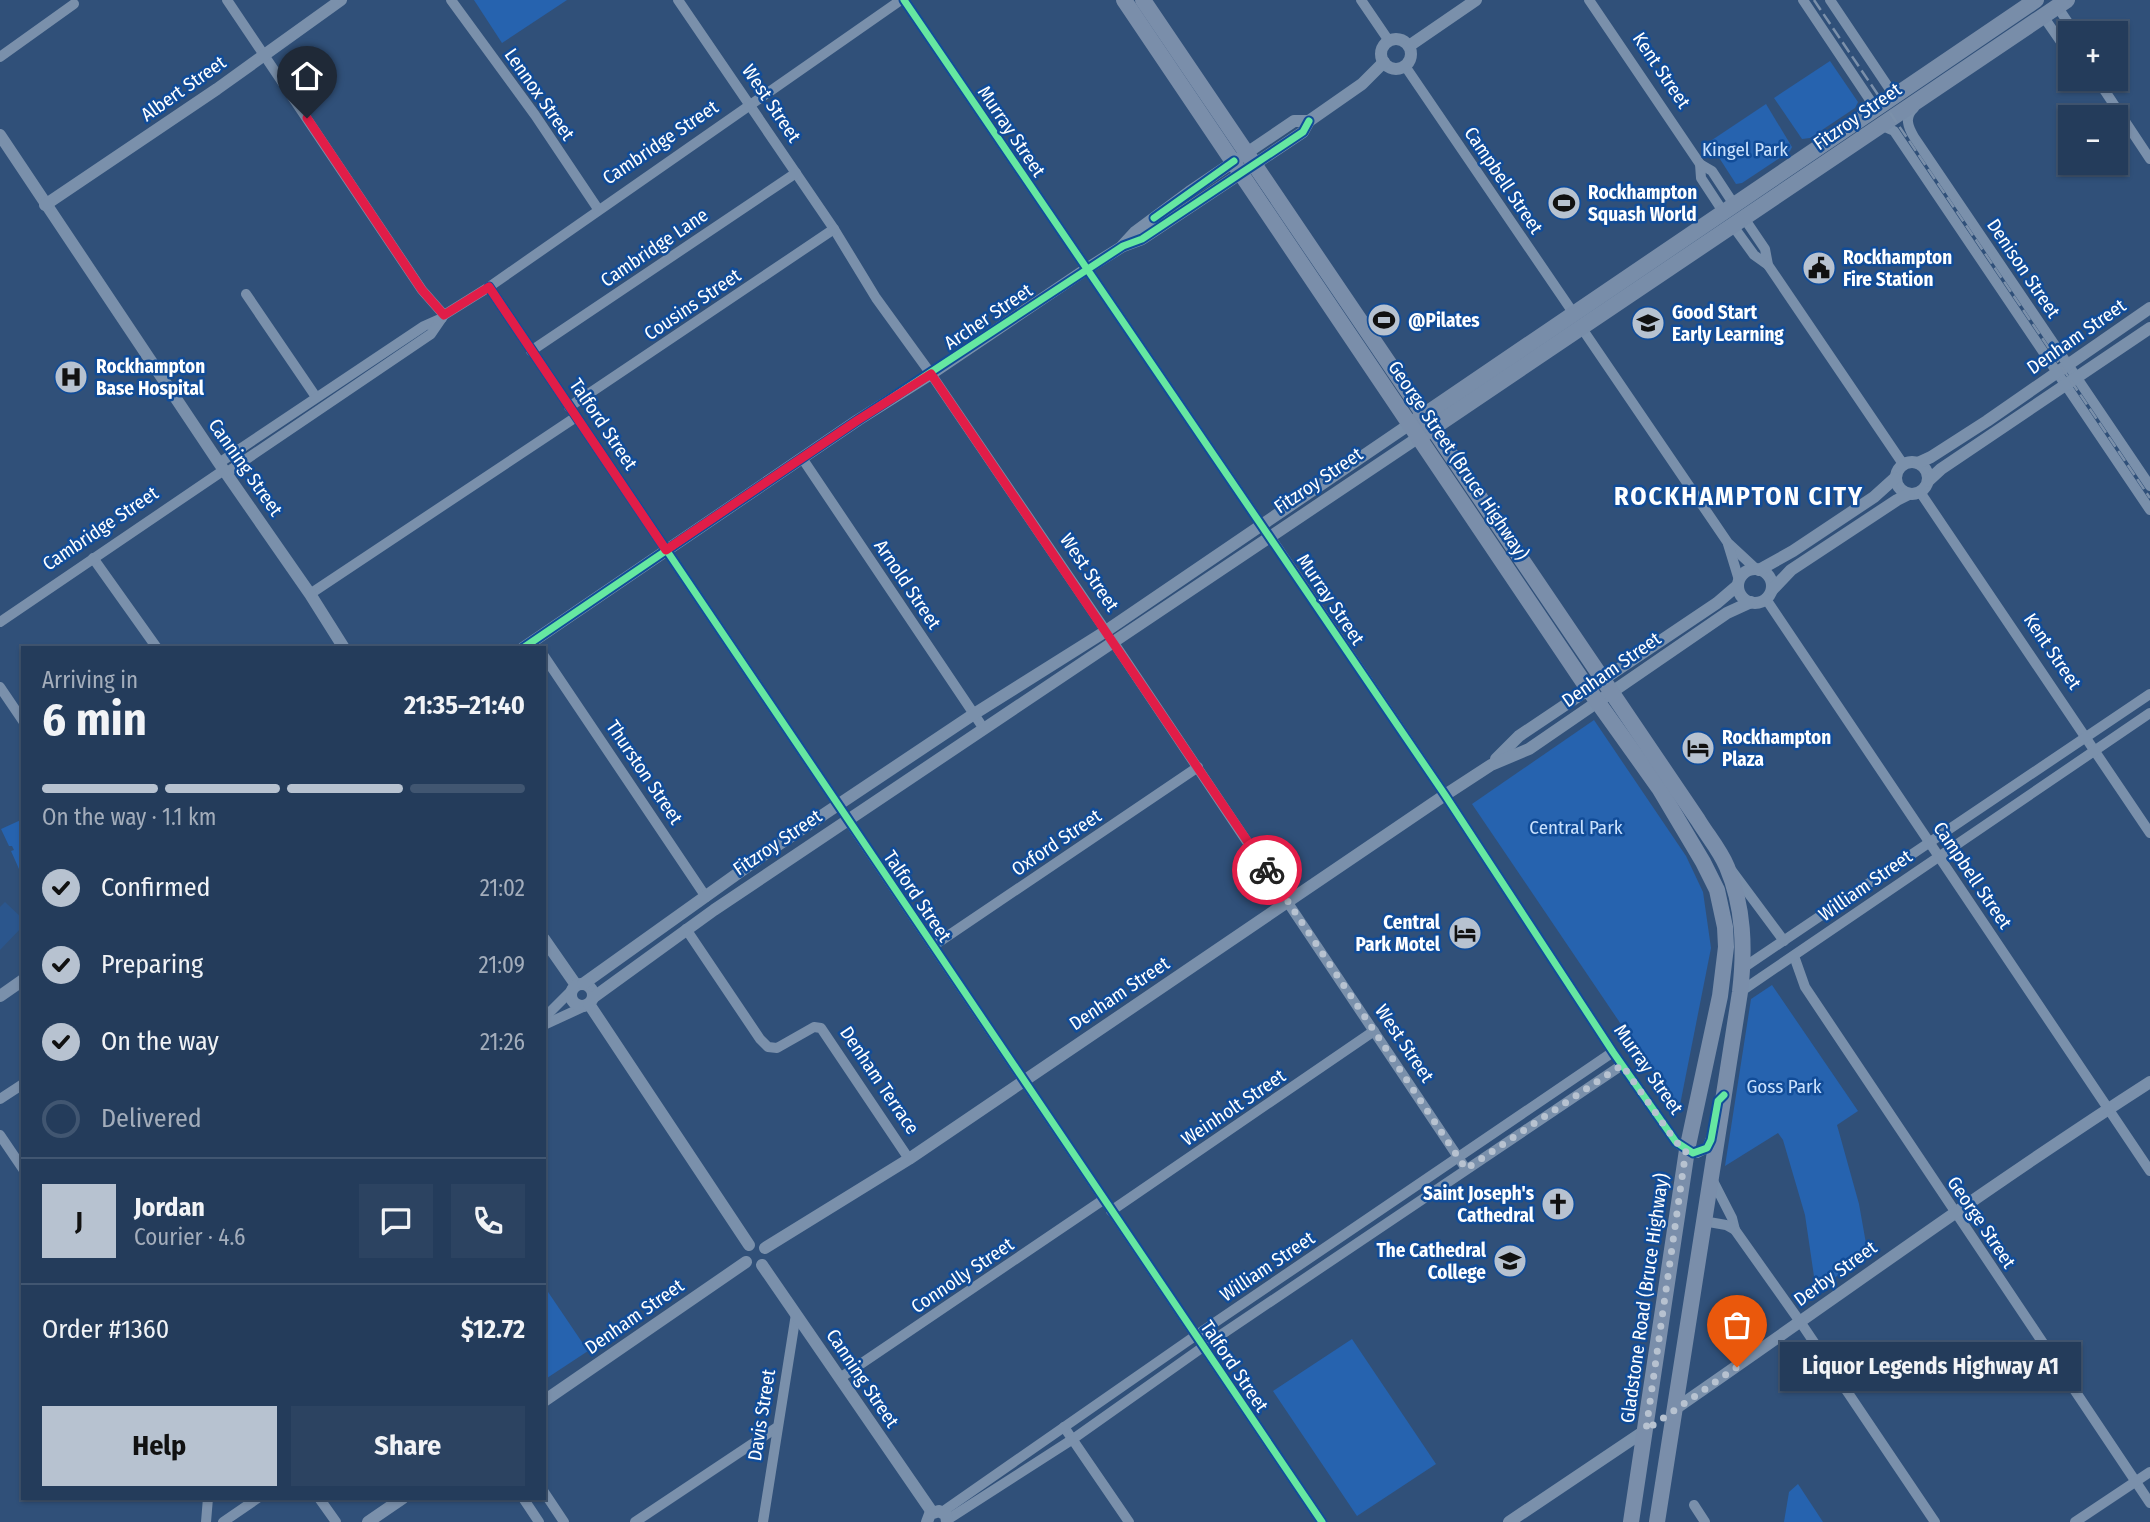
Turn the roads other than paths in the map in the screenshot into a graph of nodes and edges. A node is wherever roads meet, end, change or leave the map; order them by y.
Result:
1 (227, 0) edge
2 (341, 0) edge
3 (451, 0) edge
4 (678, 0) edge
5 (903, 0) edge
6 (1124, 0) edge
7 (1143, 0) edge
8 (1361, 0) edge
9 (1476, 0) edge
10 (1589, 0) edge
11 (1803, 0) edge
12 (1830, 0) edge
13 (2034, 1) edge
14 (2059, 2) edge
15 (74, 4) dead end
16 (2043, 16) junction
17 (2069, 21) edge
18 (2058, 38) edge
19 (1389, 41) junction
20 (1409, 46) junction
21 (264, 54) junction
22 (0, 57) edge
23 (1384, 62) junction
24 (1405, 66) junction
25 (1951, 77) junction
26 (1902, 91) junction
27 (2105, 91) edge
28 (751, 105) junction
29 (1878, 117) junction
30 (0, 135) edge
31 (2150, 159) edge
32 (1245, 163) junction
33 (796, 173) junction
34 (45, 205) junction
35 (598, 209) junction
36 (1734, 216) junction
37 (834, 229) junction
38 (1088, 268) junction
39 (489, 287) junction
40 (246, 294) dead end
41 (2150, 308) edge
42 (443, 316) junction
43 (1578, 321) junction
44 (2150, 328) edge
45 (531, 351) junction
46 (2063, 369) junction
47 (931, 374) junction
48 (2071, 381) junction
49 (316, 397) junction
50 (569, 407) junction
51 (576, 417) junction
52 (1421, 426) junction
53 (802, 458) junction
54 (1918, 463) junction
55 (1903, 464) junction
56 (223, 468) junction
57 (1340, 473) junction
58 (1895, 478) junction
59 (1928, 481) junction
60 (1349, 485) junction
61 (2150, 486) edge
62 (1914, 493) junction
63 (2150, 510) edge
64 (1262, 526) junction
65 (1271, 538) junction
66 (1728, 543) junction
67 (666, 550) junction
68 (93, 558) junction
69 (1758, 569) junction
70 (1739, 582) junction
71 (310, 594) junction
72 (1769, 594) junction
73 (1751, 602) junction
74 (0, 622) edge
75 (1106, 631) junction
76 (1114, 643) junction
77 (532, 645) edge
78 (156, 646) edge
79 (343, 646) edge
80 (546, 659) edge
81 (0, 687) edge
82 (1600, 691) junction
83 (2150, 694) edge
84 (2150, 713) edge
85 (974, 714) junction
86 (21, 718) edge
87 (984, 729) junction
88 (2086, 738) junction
89 (2095, 751) junction
90 (1198, 767) junction
91 (1445, 795) junction
92 (839, 806) junction
93 (848, 820) junction
94 (2150, 833) edge
95 (1930, 843) junction
96 (1939, 855) junction
97 (1726, 865) junction
98 (1710, 875) joint
99 (706, 897) junction
100 (1289, 902) junction
101 (714, 910) junction
102 (682, 924) junction
103 (643, 941) junction
104 (1784, 941) junction
105 (546, 942) edge
106 (933, 946) junction
107 (652, 954) junction
108 (1794, 956) junction
109 (1743, 968) junction
110 (21, 981) edge
111 (577, 986) junction
112 (1740, 992) junction
113 (0, 996) edge
114 (589, 1003) junction
115 (546, 1016) edge
116 (546, 1024) edge
117 (1374, 1031) junction
118 (1710, 1046) junction
119 (1613, 1052) junction
120 (1622, 1065) junction
121 (1024, 1080) junction
122 (2150, 1082) edge
123 (21, 1085) edge
124 (1724, 1095) junction
125 (0, 1100) edge
126 (2109, 1108) junction
127 (0, 1135) edge
128 (1686, 1150) junction
129 (1459, 1157) junction
130 (909, 1159) junction
131 (21, 1166) edge
132 (1466, 1169) junction
133 (2150, 1171) edge
134 (1711, 1176) junction
135 (1103, 1200) junction
136 (1111, 1212) junction
137 (1955, 1213) junction
138 (1703, 1221) junction
139 (1735, 1230) junction
140 (749, 1245) junction
141 (765, 1248) junction
142 (746, 1262) junction
143 (762, 1265) junction
144 (796, 1314) junction
145 (1801, 1323) junction
146 (1195, 1336) junction
147 (1203, 1347) junction
148 (840, 1378) junction
149 (546, 1400) edge
150 (1675, 1409) junction
151 (1064, 1427) junction
152 (776, 1428) junction
153 (1646, 1430) junction
154 (1073, 1439) junction
155 (2150, 1472) edge
156 (2136, 1482) junction
157 (546, 1495) edge
158 (208, 1500) edge
159 (255, 1500) edge
160 (320, 1500) edge
161 (400, 1500) edge
162 (524, 1500) edge
163 (2150, 1503) edge
164 (1694, 1505) dead end
165 (936, 1519) edge
166 (205, 1521) edge
167 (223, 1522) edge
168 (336, 1522) edge
169 (368, 1522) edge
170 (539, 1522) edge
171 (564, 1522) edge
172 (635, 1522) edge
173 (763, 1522) edge
174 (1129, 1522) edge
175 (1322, 1522) edge
176 (1509, 1522) edge
177 (1631, 1522) edge
178 (1657, 1522) edge
179 (1705, 1522) edge
180 (1935, 1522) edge
181 (2075, 1522) edge

1 - 21 street
2 - 21 street, Albert Street
3 - 35 street, Lennox Street
4 - 28 street, West Street
5 - 28 street, Cambridge Street
5 - 38 street, Murray Street
6 - 32 highway, George Street (Bruce Highway)
7 - 32 highway, George Street (Bruce Highway)
8 - 19 street
9 - 20 street
10 - 36 street, Kent Street
11 - 29 street, Denison Street
12 - 26 street
13 - 16 main road
13 - 26 main road, Fitzroy Street
14 - 16 main road, Fitzroy Street
14 - 17 street
15 - 22 street
16 - 18 street
16 - 25 main road, Fitzroy Street
19 - 20 street
19 - 23 street
20 - 24 street
21 - 34 street, Albert Street
21 - 42 street
23 - 24 street
23 - 32 street, Archer Street
24 - 43 street, Campbell Street
25 - 29 main road, Fitzroy Street
25 - 46 street, Denison Street
26 - 29 main road, Fitzroy Street
27 - 31 street
28 - 33 street, West Street
28 - 35 street, Cambridge Street
29 - 36 main road, Fitzroy Street
29 - 46 street, Denison Street
30 - 34 street, Canning Street
32 - 38 street, Archer Street
32 - 52 highway, George Street (Bruce Highway)
33 - 37 street, West Street
33 - 45 street, Cambridge Lane
34 - 56 street, Canning Street
35 - 39 street, Cambridge Street
36 - 43 main road, Fitzroy Street
36 - 55 street, Kent Street
37 - 47 street, West Street
37 - 50 street, Cousins Street
38 - 47 street, Archer Street
38 - 64 street, Murray Street
39 - 42 street, Cambridge Street
39 - 45 street, Talford Street
40 - 49 street
41 - 46 street, Denham Street
42 - 49 street, Cambridge Street
42 - 56 street, Cambridge Street
43 - 52 main road, Fitzroy Street
43 - 66 street, Campbell Street
44 - 48 street, Denham Street
45 - 50 street, Talford Street
46 - 48 street, Denison Street
46 - 54 street, Denham Street
47 - 53 street, Archer Street
47 - 75 street, West Street
48 - 59 street, Denham Street
48 - 61 street, Denison Street
48 - 63 street, Denison Street
49 - 56 street, Cambridge Street
50 - 51 street, Talford Street
51 - 67 street, Talford Street
51 - 71 street
52 - 57 street, Fitzroy Street
52 - 60 street, Fitzroy Street
52 - 82 highway, George Street (Bruce Highway)
53 - 67 street, Archer Street
53 - 85 street, Arnold Street
54 - 55 street
54 - 59 street
55 - 58 street
56 - 68 street, Cambridge Street
56 - 71 street, Canning Street
57 - 60 street
57 - 64 street, Fitzroy Street
58 - 62 street
58 - 69 street
59 - 62 street
60 - 65 street, Fitzroy Street
62 - 72 street
62 - 88 street, Kent Street
64 - 65 street, Murray Street
64 - 75 street, Fitzroy Street
65 - 76 street, Fitzroy Street
65 - 91 street, Murray Street
66 - 69 street, Campbell Street
66 - 70 street, Campbell Street
67 - 77 street, Archer Street
67 - 92 street, Talford Street
68 - 74 street, Cambridge Street
68 - 78 street
69 - 70 street
69 - 72 street
70 - 73 street
70 - 82 street, Denham Street
71 - 79 street, Canning Street
72 - 73 street
72 - 95 street, Campbell Street
73 - 82 street, Denham Street
75 - 76 street, West Street
75 - 85 street, Fitzroy Street
76 - 87 street, Fitzroy Street
76 - 90 street, West Street
80 - 99 street, Thurston Street
81 - 86 street
82 - 91 street, Denham Street
82 - 97 highway, George Street (Bruce Highway)
82 - 98 highway, George Street (Bruce Highway)
83 - 88 street, William Street
84 - 89 street, William Street
85 - 87 street, Arnold Street
85 - 92 street, Fitzroy Street
87 - 93 street, Fitzroy Street
88 - 89 street, Kent Street
88 - 95 street, William Street
89 - 94 street, Kent Street
89 - 96 street, William Street
90 - 100 street, West Street
90 - 106 street, Oxford Street
91 - 100 street, Denham Street
91 - 119 street, Murray Street
92 - 93 street, Talford Street
92 - 99 street, Fitzroy Street
93 - 101 street, Fitzroy Street
93 - 106 street, Talford Street
95 - 96 street, Campbell Street
95 - 104 street, William Street
96 - 108 street, William Street
96 - 126 street, Campbell Street
97 - 104 street
97 - 109 highway
98 - 118 highway, Gladstone Road (Bruce Highway)
99 - 101 street, Thurston Street
99 - 102 street, Fitzroy Street
100 - 117 street, West Street
100 - 121 street, Denham Street
101 - 102 street, Fitzroy Street
102 - 103 street, Fitzroy Street
102 - 107 street, Fitzroy Street
102 - 130 street, Denham Terrace
103 - 107 street
103 - 111 street, Fitzroy Street
104 - 109 street, William Street
105 - 111 street
106 - 121 street, Talford Street
107 - 114 street, Fitzroy Street
108 - 112 street, William Street
108 - 137 street, George Street
109 - 112 highway
109 - 118 highway
110 - 113 street
111 - 114 street
111 - 114 street
111 - 115 street
112 - 124 highway
114 - 116 street
114 - 140 street
117 - 129 street, West Street
117 - 136 street, Weinholt Street
118 - 128 highway, Gladstone Road (Bruce Highway)
119 - 120 street, Murray Street
119 - 129 street, William Street
120 - 128 street, Murray Street
120 - 132 street
121 - 130 street, Denham Street
121 - 135 street, Talford Street
122 - 126 street, Derby Street
123 - 125 street
124 - 128 street, Murray Street
124 - 134 highway
126 - 133 street, Campbell Street
126 - 137 street, Derby Street
127 - 131 street
128 - 153 highway, Gladstone Road (Bruce Highway)
129 - 132 street, West Street
129 - 146 street, William Street
130 - 141 street, Denham Street
132 - 147 street
134 - 138 highway
134 - 139 street
135 - 136 street, Talford Street
135 - 148 street, Connolly Street
136 - 146 street, Talford Street
137 - 145 street, Derby Street
137 - 156 street, George Street
138 - 139 street
138 - 150 highway
139 - 145 street
140 - 141 street
140 - 142 street
141 - 143 street
142 - 143 street
142 - 149 street, Denham Street
143 - 144 street, Canning Street
144 - 148 street, Canning Street
144 - 152 street, Davis Street
145 - 150 street, Derby Street
145 - 180 street
146 - 147 street, Talford Street
146 - 151 street, William Street
147 - 154 street
147 - 175 street, Talford Street
148 - 165 street, Canning Street
150 - 153 highway, Derby Street
150 - 178 highway
151 - 154 street
151 - 165 street, William Street
152 - 172 street
152 - 173 street, Davis Street
153 - 176 street, Derby Street
153 - 177 highway, Gladstone Road (Bruce Highway)
154 - 165 street
154 - 174 street
155 - 156 street
156 - 163 street, George Street
156 - 181 street
157 - 171 street
158 - 166 street
159 - 167 street
160 - 168 street
161 - 169 street
162 - 170 street
164 - 179 street

